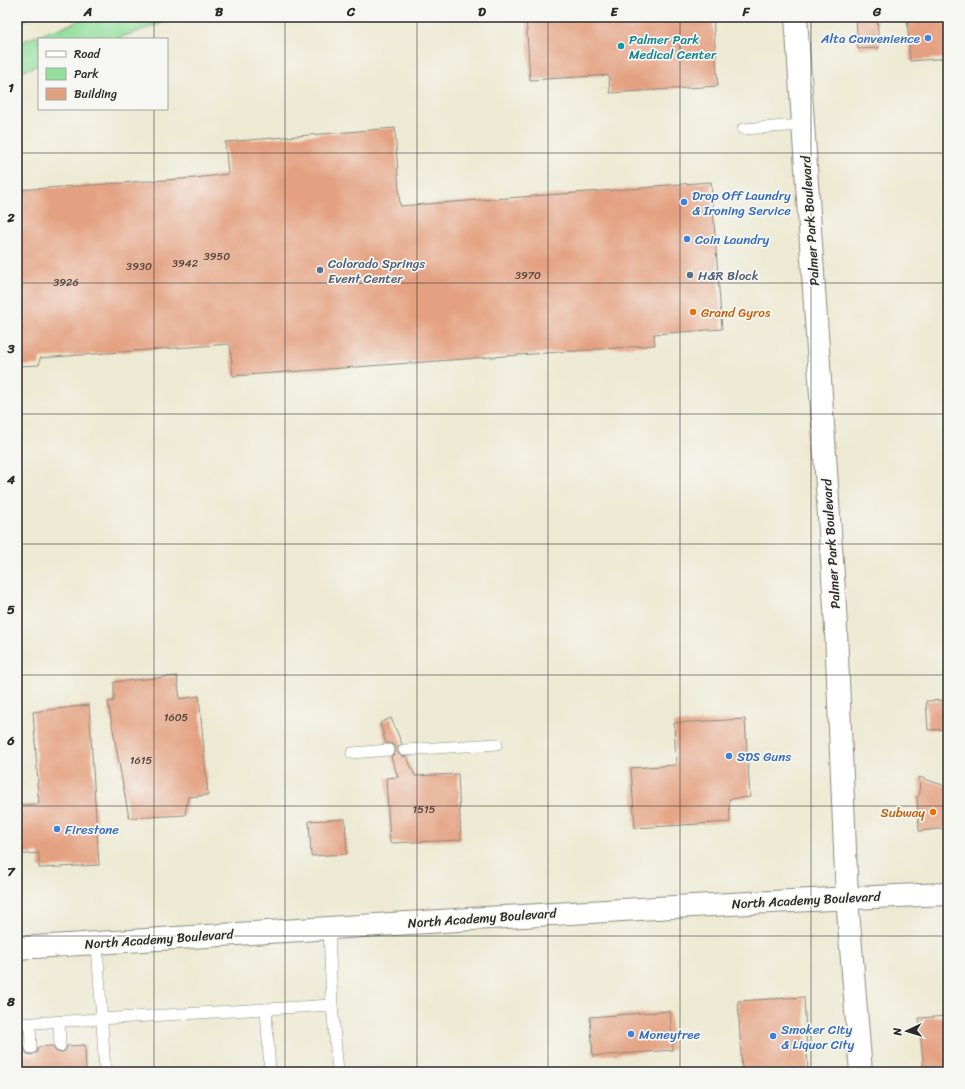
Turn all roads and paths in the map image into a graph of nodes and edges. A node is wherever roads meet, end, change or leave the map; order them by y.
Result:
1 (796, 17) edge
2 (803, 125) junction
3 (743, 129) dead end
4 (498, 744) dead end
5 (389, 750) dead end
6 (404, 750) dead end
7 (352, 753) dead end
8 (948, 894) edge
9 (847, 898) junction
10 (329, 928) junction
11 (97, 943) junction
12 (17, 948) edge
13 (332, 1005) junction
14 (266, 1009) junction
15 (102, 1019) junction
16 (60, 1022) junction
17 (17, 1024) edge
18 (30, 1024) junction
19 (60, 1046) dead end
20 (31, 1048) dead end
21 (105, 1072) edge
22 (270, 1072) edge
23 (338, 1072) edge
24 (861, 1072) edge

1 - 2 main road, Palmer Park Boulevard
2 - 3 lane
2 - 9 main road, Palmer Park Boulevard
4 - 6 lane
5 - 7 lane
8 - 9 main road, North Academy Boulevard
9 - 10 main road, North Academy Boulevard
9 - 24 main road, Palmer Park Boulevard
10 - 11 main road, North Academy Boulevard
10 - 13 lane
11 - 12 main road, North Academy Boulevard
11 - 15 lane
13 - 14 lane
13 - 23 lane
14 - 15 lane
14 - 22 lane
15 - 16 lane
15 - 21 lane
16 - 18 lane
16 - 19 lane
17 - 18 lane
18 - 20 lane

